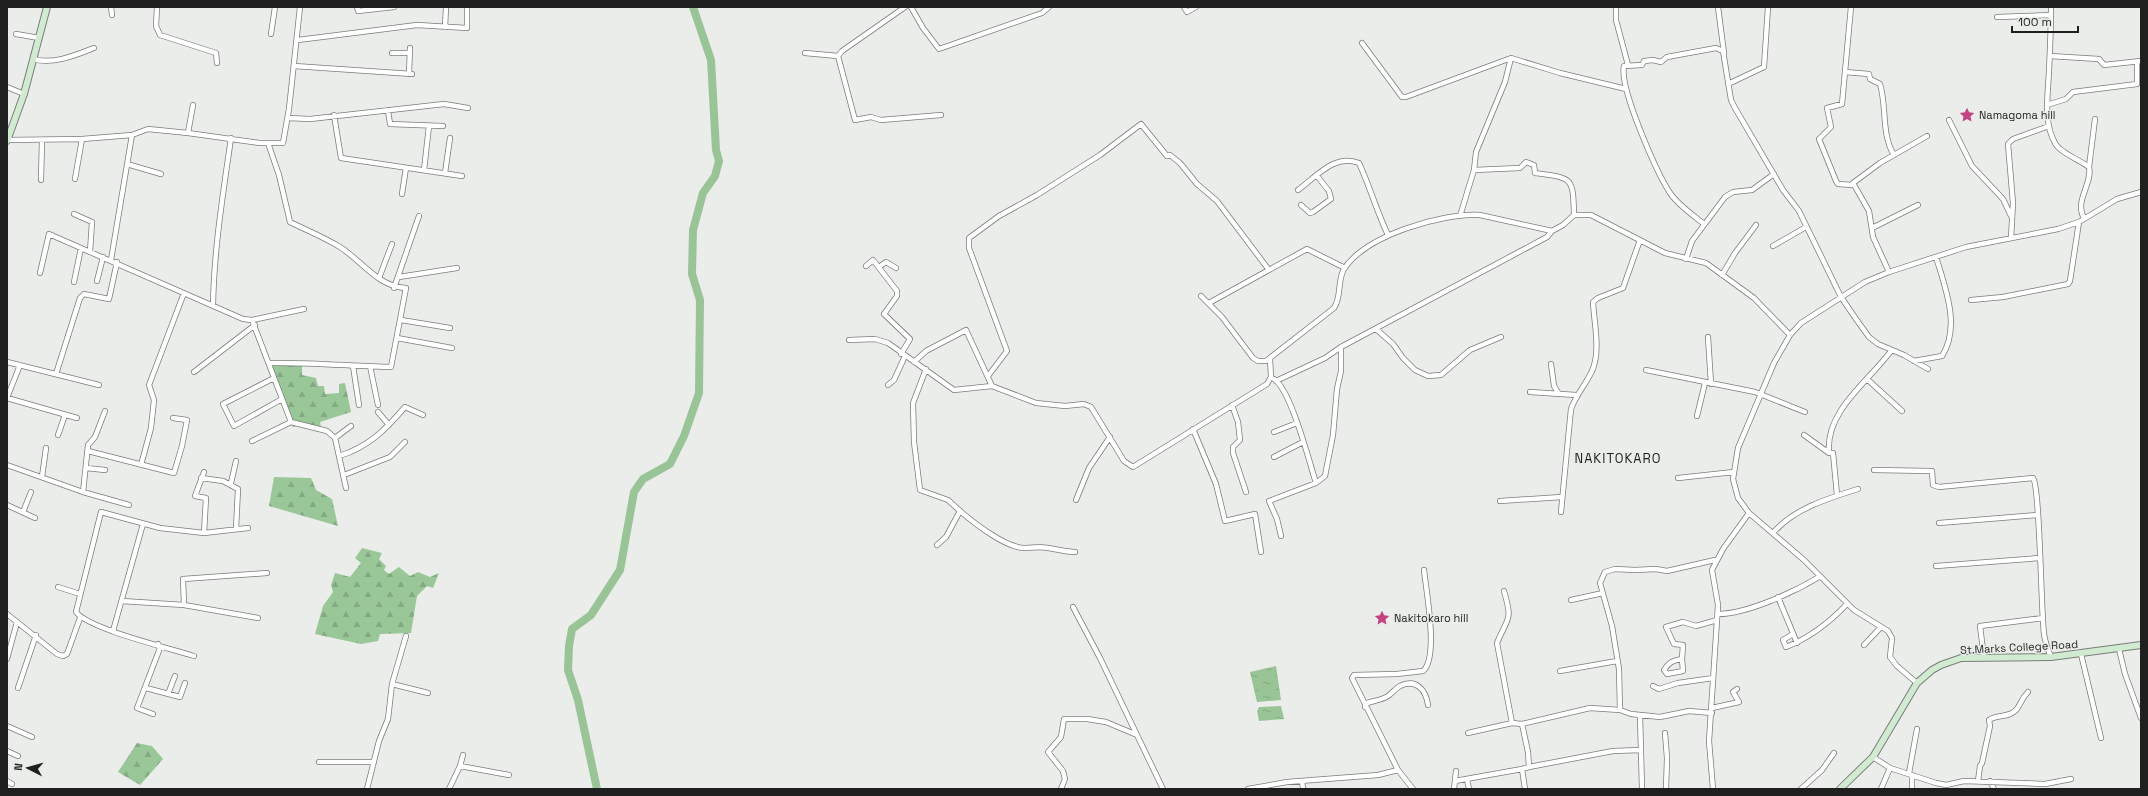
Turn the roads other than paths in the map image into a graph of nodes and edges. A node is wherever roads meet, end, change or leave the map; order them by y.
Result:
1 (47, 7) edge
2 (111, 7) edge
3 (157, 7) edge
4 (275, 7) edge
5 (300, 7) edge
6 (357, 7) edge
7 (394, 7) edge
8 (446, 7) edge
9 (467, 7) edge
10 (905, 7) edge
11 (911, 7) edge
12 (1049, 7) edge
13 (1184, 7) edge
14 (1196, 7) edge
15 (1616, 7) edge
16 (1718, 7) edge
17 (1768, 7) edge
18 (1851, 7) edge
19 (2051, 7) edge
20 (112, 15) dead end
21 (2051, 15) junction
22 (1997, 17) dead end
23 (445, 26) junction
24 (16, 34) dead end
25 (271, 34) dead end
26 (39, 38) junction
27 (298, 40) junction
28 (1362, 43) dead end
29 (94, 48) dead end
30 (392, 53) dead end
31 (805, 53) dead end
32 (838, 56) junction
33 (2050, 56) junction
34 (1511, 58) junction
35 (33, 59) junction
36 (2139, 61) edge
37 (217, 63) dead end
38 (1628, 65) junction
39 (294, 66) junction
40 (1726, 68) junction
41 (1846, 72) junction
42 (1728, 84) junction
43 (7, 87) edge
44 (1626, 88) junction
45 (24, 94) junction
46 (193, 105) dead end
47 (2047, 105) junction
48 (468, 108) dead end
49 (388, 110) junction
50 (334, 115) junction
51 (942, 115) dead end
52 (288, 118) junction
53 (2095, 119) dead end
54 (1949, 120) dead end
55 (429, 126) junction
56 (443, 126) dead end
57 (2050, 126) junction
58 (10, 127) edge
59 (188, 133) junction
60 (132, 135) junction
61 (1927, 136) dead end
62 (231, 138) junction
63 (450, 138) dead end
64 (82, 139) junction
65 (42, 140) junction
66 (7, 141) edge
67 (268, 143) junction
68 (1894, 155) junction
69 (127, 164) junction
70 (2089, 167) junction
71 (406, 168) junction
72 (424, 170) junction
73 (1474, 170) junction
74 (446, 173) junction
75 (160, 174) dead end
76 (1774, 174) junction
77 (462, 176) dead end
78 (1317, 176) junction
79 (75, 179) dead end
80 (41, 180) dead end
81 (1853, 186) junction
82 (1298, 190) dead end
83 (2141, 192) edge
84 (402, 194) dead end
85 (1301, 205) dead end
86 (1918, 205) dead end
87 (74, 214) dead end
88 (1574, 215) junction
89 (419, 216) dead end
90 (1460, 216) junction
91 (2012, 218) junction
92 (2084, 218) junction
93 (2079, 222) junction
94 (1704, 224) junction
95 (1756, 225) dead end
96 (1806, 227) junction
97 (1872, 228) junction
98 (1552, 231) junction
99 (1388, 235) junction
100 (2011, 238) junction
101 (1640, 240) junction
102 (392, 244) dead end
103 (1773, 246) dead end
104 (81, 248) junction
105 (90, 252) junction
106 (104, 257) junction
107 (1936, 257) junction
108 (1686, 259) junction
109 (111, 260) junction
110 (117, 262) junction
111 (866, 266) dead end
112 (879, 267) junction
113 (457, 268) dead end
114 (896, 268) dead end
115 (1345, 268) junction
116 (1269, 270) junction
117 (1888, 272) junction
118 (40, 274) dead end
119 (1722, 275) junction
120 (398, 277) junction
121 (379, 278) junction
122 (97, 281) dead end
123 (74, 282) dead end
124 (394, 288) junction
125 (184, 293) junction
126 (1201, 296) dead end
127 (1841, 297) junction
128 (1971, 300) dead end
129 (1209, 303) junction
130 (213, 305) junction
131 (304, 309) dead end
132 (252, 320) junction
133 (401, 320) junction
134 (255, 325) junction
135 (450, 328) dead end
136 (1376, 329) junction
137 (1790, 335) junction
138 (1501, 337) dead end
139 (397, 338) junction
140 (1708, 338) dead end
141 (849, 340) dead end
142 (452, 348) dead end
143 (1341, 348) junction
144 (1891, 351) junction
145 (903, 355) junction
146 (1270, 359) junction
147 (1914, 361) junction
148 (7, 362) edge
149 (914, 362) junction
150 (269, 363) junction
151 (1551, 364) dead end
152 (20, 365) junction
153 (353, 366) junction
154 (370, 366) junction
155 (1928, 368) dead end
156 (926, 369) junction
157 (1646, 370) dead end
158 (194, 372) dead end
159 (56, 374) junction
160 (988, 376) junction
161 (1271, 377) junction
162 (274, 378) junction
163 (1867, 379) junction
164 (1276, 381) junction
165 (1705, 383) junction
166 (1711, 384) junction
167 (99, 385) dead end
168 (888, 385) dead end
169 (992, 386) junction
170 (1530, 392) dead end
171 (1559, 394) junction
172 (1760, 395) junction
173 (1576, 396) junction
174 (282, 399) junction
175 (359, 405) dead end
176 (378, 405) dead end
177 (1232, 405) junction
178 (105, 411) dead end
179 (378, 412) dead end
180 (1805, 412) dead end
181 (1902, 412) dead end
182 (66, 415) junction
183 (423, 415) dead end
184 (1697, 416) dead end
185 (77, 418) dead end
186 (174, 418) dead end
187 (291, 422) junction
188 (1297, 423) junction
189 (389, 425) junction
190 (350, 426) dead end
191 (1194, 430) junction
192 (1274, 432) dead end
193 (58, 435) dead end
194 (1804, 435) dead end
195 (1110, 437) junction
196 (335, 438) junction
197 (252, 441) dead end
198 (405, 442) dead end
199 (1303, 442) junction
200 (46, 448) dead end
201 (88, 452) junction
202 (1828, 452) junction
203 (339, 456) junction
204 (1274, 458) dead end
205 (236, 461) dead end
206 (7, 465) edge
207 (141, 465) junction
208 (86, 468) junction
209 (104, 470) dead end
210 (1874, 470) dead end
211 (204, 472) dead end
212 (1734, 472) junction
213 (344, 475) junction
214 (42, 477) junction
215 (201, 478) junction
216 (1678, 478) dead end
217 (1316, 482) junction
218 (231, 484) junction
219 (346, 488) dead end
220 (1858, 489) dead end
221 (31, 492) dead end
222 (83, 492) junction
223 (1246, 492) dead end
224 (1837, 495) junction
225 (1562, 497) junction
226 (1076, 500) dead end
227 (1500, 501) dead end
228 (7, 505) edge
229 (129, 505) dead end
230 (960, 511) junction
231 (23, 512) junction
232 (1561, 512) dead end
233 (1750, 513) junction
234 (2037, 516) junction
235 (35, 518) dead end
236 (143, 524) junction
237 (1939, 524) dead end
238 (248, 528) dead end
239 (236, 529) junction
240 (204, 533) junction
241 (1773, 533) junction
242 (1281, 536) dead end
243 (937, 545) dead end
244 (1075, 552) dead end
245 (1261, 552) dead end
246 (2039, 558) junction
247 (1716, 560) junction
248 (1936, 566) dead end
249 (1424, 570) dead end
250 (267, 573) dead end
251 (1819, 577) junction
252 (58, 587) dead end
253 (1504, 591) dead end
254 (1603, 593) junction
255 (80, 594) junction
256 (1778, 597) junction
257 (1571, 600) dead end
258 (122, 601) junction
259 (1847, 604) junction
260 (184, 605) junction
261 (1073, 607) dead end
262 (7, 614) edge
263 (1718, 614) junction
264 (80, 618) junction
265 (258, 618) dead end
266 (2043, 618) junction
267 (1717, 620) junction
268 (17, 622) junction
269 (1881, 627) junction
270 (113, 631) junction
271 (1793, 634) junction
272 (36, 635) junction
273 (406, 636) dead end
274 (1797, 643) junction
275 (158, 644) junction
276 (1864, 645) dead end
277 (2141, 645) edge
278 (2119, 649) junction
279 (2081, 654) junction
280 (194, 656) dead end
281 (2051, 657) junction
282 (1984, 658) junction
283 (7, 659) edge
284 (1682, 659) dead end
285 (1617, 661) junction
286 (1560, 671) dead end
287 (175, 676) dead end
288 (1713, 678) junction
289 (185, 683) dead end
290 (1917, 683) junction
291 (392, 684) junction
292 (1653, 686) dead end
293 (18, 688) dead end
294 (146, 688) junction
295 (1737, 689) dead end
296 (2028, 692) dead end
297 (428, 693) dead end
298 (168, 694) junction
299 (1428, 705) dead end
300 (1365, 707) junction
301 (1620, 710) junction
302 (1712, 710) junction
303 (153, 714) dead end
304 (1640, 715) junction
305 (2141, 718) edge
306 (1512, 723) junction
307 (1522, 724) junction
308 (7, 726) edge
309 (1917, 729) dead end
310 (1468, 733) dead end
311 (1665, 733) dead end
312 (1137, 735) junction
313 (32, 737) dead end
314 (2101, 738) dead end
315 (1642, 750) junction
316 (7, 751) edge
317 (1834, 753) dead end
318 (463, 755) dead end
319 (18, 756) dead end
320 (1873, 757) junction
321 (319, 762) dead end
322 (374, 762) junction
323 (460, 766) junction
324 (1529, 767) junction
325 (1890, 768) junction
326 (1522, 769) junction
327 (1398, 770) junction
328 (1456, 771) dead end
329 (1910, 774) junction
330 (509, 776) dead end
331 (1467, 779) junction
332 (2071, 779) dead end
333 (7, 781) edge
334 (1302, 781) junction
335 (1455, 781) junction
336 (1978, 781) junction
337 (1990, 781) junction
338 (12, 784) dead end
339 (1272, 787) edge
340 (1947, 787) edge
341 (367, 789) edge
342 (449, 789) edge
343 (1061, 789) edge
344 (1163, 789) edge
345 (1248, 789) edge
346 (1303, 789) edge
347 (1413, 789) edge
348 (1454, 789) edge
349 (1469, 789) edge
350 (1525, 789) edge
351 (1642, 789) edge
352 (1666, 789) edge
353 (1713, 789) edge
354 (1801, 789) edge
355 (1840, 789) edge
356 (1881, 789) edge
357 (1912, 789) edge
358 (1994, 789) edge

1 - 26 main road
2 - 20 street
3 - 37 street
4 - 25 street
5 - 27 street
6 - 7 street
8 - 23 street
9 - 23 street
10 - 32 street
11 - 12 street
13 - 14 street
15 - 38 street
16 - 40 street
17 - 42 street
18 - 41 street
19 - 21 street
21 - 22 street
21 - 33 street
23 - 27 street
24 - 26 street
26 - 35 main road
27 - 39 street
28 - 34 street
29 - 35 street
30 - 39 street
31 - 32 street
32 - 51 street
33 - 36 street
33 - 47 street
34 - 44 street
34 - 73 street
35 - 45 main road
36 - 47 street
38 - 40 street
38 - 44 street
39 - 52 street
40 - 42 street
41 - 68 street
41 - 81 street
42 - 76 street
43 - 45 street
44 - 94 street
45 - 58 main road
46 - 59 street
47 - 57 street
48 - 49 street
49 - 50 street
49 - 55 street
50 - 52 street
50 - 71 street
52 - 67 street
53 - 70 street
54 - 91 street
55 - 56 street
55 - 72 street
57 - 70 street
57 - 91 street
58 - 66 main road
59 - 60 street
59 - 62 street
60 - 64 street
60 - 69 street
61 - 68 street
62 - 67 street
62 - 130 street
63 - 74 street
64 - 65 street
64 - 79 street
65 - 66 street
65 - 80 street
67 - 121 street
68 - 81 street
69 - 75 street
69 - 109 street
70 - 92 street
71 - 72 street
71 - 84 street
72 - 74 street
73 - 88 street
73 - 90 street
74 - 77 street
76 - 94 street
76 - 96 street
78 - 82 street
78 - 85 street
78 - 99 street
81 - 97 street
83 - 92 street
86 - 97 street
87 - 105 street
88 - 98 street
88 - 101 street
89 - 120 street
90 - 98 street
90 - 99 street
91 - 100 street
92 - 93 street
93 - 100 street
93 - 128 street
94 - 108 street
95 - 119 street
96 - 103 street
96 - 127 street
97 - 117 street
98 - 136 street
99 - 115 street
100 - 107 street
101 - 108 street
101 - 173 street
102 - 121 street
104 - 105 street
104 - 118 street
104 - 123 street
105 - 106 street
106 - 109 street
106 - 122 street
107 - 117 street
107 - 147 street
108 - 119 street
109 - 110 street
110 - 125 street
110 - 159 street
111 - 112 street
112 - 114 street
112 - 145 street
113 - 120 street
115 - 116 street
115 - 146 street
116 - 129 street
116 - 160 street
117 - 127 street
119 - 137 street
120 - 124 street
121 - 124 street
124 - 133 street
125 - 130 street
125 - 207 street
126 - 129 street
127 - 137 street
127 - 144 street
129 - 146 street
130 - 132 street
131 - 132 street
132 - 134 street
133 - 135 street
133 - 139 street
134 - 150 street
134 - 158 street
136 - 138 street
136 - 143 street
137 - 172 street
139 - 142 street
139 - 154 street
140 - 166 street
141 - 145 street
143 - 164 street
143 - 217 street
144 - 147 street
144 - 163 street
145 - 149 street
145 - 168 street
146 - 161 street
147 - 155 street
148 - 152 street
149 - 156 street
149 - 160 street
150 - 153 street
150 - 162 street
151 - 171 street
152 - 159 street
152 - 182 street
153 - 154 street
153 - 175 street
154 - 176 street
156 - 169 street
156 - 230 street
157 - 165 street
159 - 167 street
160 - 169 street
161 - 164 street
161 - 177 street
162 - 174 street
162 - 174 street
163 - 181 street
163 - 202 street
164 - 188 street
165 - 166 street
165 - 184 street
166 - 172 street
169 - 195 street
170 - 171 street
171 - 173 street
172 - 180 street
172 - 212 street
173 - 225 street
174 - 187 street
177 - 191 street
177 - 223 street
178 - 201 street
179 - 189 street
182 - 185 street
182 - 193 street
183 - 189 street
186 - 207 street
187 - 196 street
187 - 197 street
188 - 192 street
188 - 199 street
189 - 203 street
190 - 196 street
191 - 195 street
191 - 245 street
194 - 202 street
195 - 226 street
196 - 203 street
198 - 213 street
199 - 204 street
199 - 217 street
200 - 214 street
201 - 207 street
201 - 208 street
202 - 224 street
203 - 213 street
205 - 218 street
206 - 214 street
208 - 209 street
208 - 222 street
210 - 234 street
211 - 215 street
212 - 216 street
212 - 233 street
213 - 219 street
214 - 222 street
215 - 218 street
215 - 240 street
217 - 242 street
218 - 239 street
220 - 224 street
221 - 231 street
222 - 229 street
224 - 241 street
225 - 227 street
225 - 232 street
228 - 231 street
230 - 243 street
230 - 244 street
231 - 235 street
233 - 241 street
233 - 247 street
234 - 237 street
234 - 246 street
236 - 240 street
236 - 255 street
236 - 258 street
238 - 239 street
239 - 240 street
241 - 251 street
246 - 248 street
246 - 266 street
247 - 254 street
247 - 263 street
249 - 300 street
250 - 260 street
251 - 256 street
251 - 259 street
252 - 255 street
253 - 306 street
254 - 257 street
254 - 285 street
255 - 264 street
256 - 263 street
256 - 271 street
258 - 260 street
258 - 270 street
259 - 269 street
259 - 274 street
260 - 265 street
261 - 312 street
262 - 268 street
263 - 267 street
264 - 270 street
264 - 272 street
266 - 281 street
266 - 282 street
267 - 284 street
267 - 288 street
268 - 272 street
268 - 283 street
269 - 276 street
269 - 290 street
270 - 275 street
271 - 274 street
271 - 274 street
272 - 293 street
273 - 291 street
275 - 280 street
275 - 294 street
277 - 278 main road, St.Marks College Road
278 - 279 main road, St.Marks College Road
278 - 305 street
279 - 281 main road, St.Marks College Road
279 - 314 street
281 - 282 main road, St.Marks College Road
282 - 290 main road, St.Marks College Road
285 - 286 street
285 - 301 street
287 - 298 street
288 - 292 street
288 - 302 street
289 - 298 street
290 - 320 main road, St.Marks College Road
291 - 297 street
291 - 322 street
294 - 298 street
294 - 303 street
295 - 302 street
296 - 336 street
299 - 300 street
300 - 327 street
301 - 304 street
301 - 307 street
302 - 304 street
302 - 353 street
304 - 315 street
306 - 307 street
306 - 310 street
307 - 324 street
308 - 313 street
309 - 329 street
311 - 352 street
312 - 343 street
312 - 344 street
315 - 324 street
315 - 351 street
316 - 319 street
317 - 354 street
318 - 323 street
320 - 325 street
320 - 355 main road, St.Marks College Road
321 - 322 street
322 - 341 street
323 - 330 street
323 - 342 street
324 - 326 street
325 - 329 street
325 - 356 street
326 - 331 street
326 - 350 street
327 - 334 street
327 - 347 street
328 - 335 street
329 - 340 street
329 - 357 street
331 - 335 street
331 - 349 street
332 - 337 street
333 - 338 street
334 - 339 street
334 - 346 street
335 - 348 street
336 - 337 street
336 - 340 street
337 - 358 street
339 - 345 street

